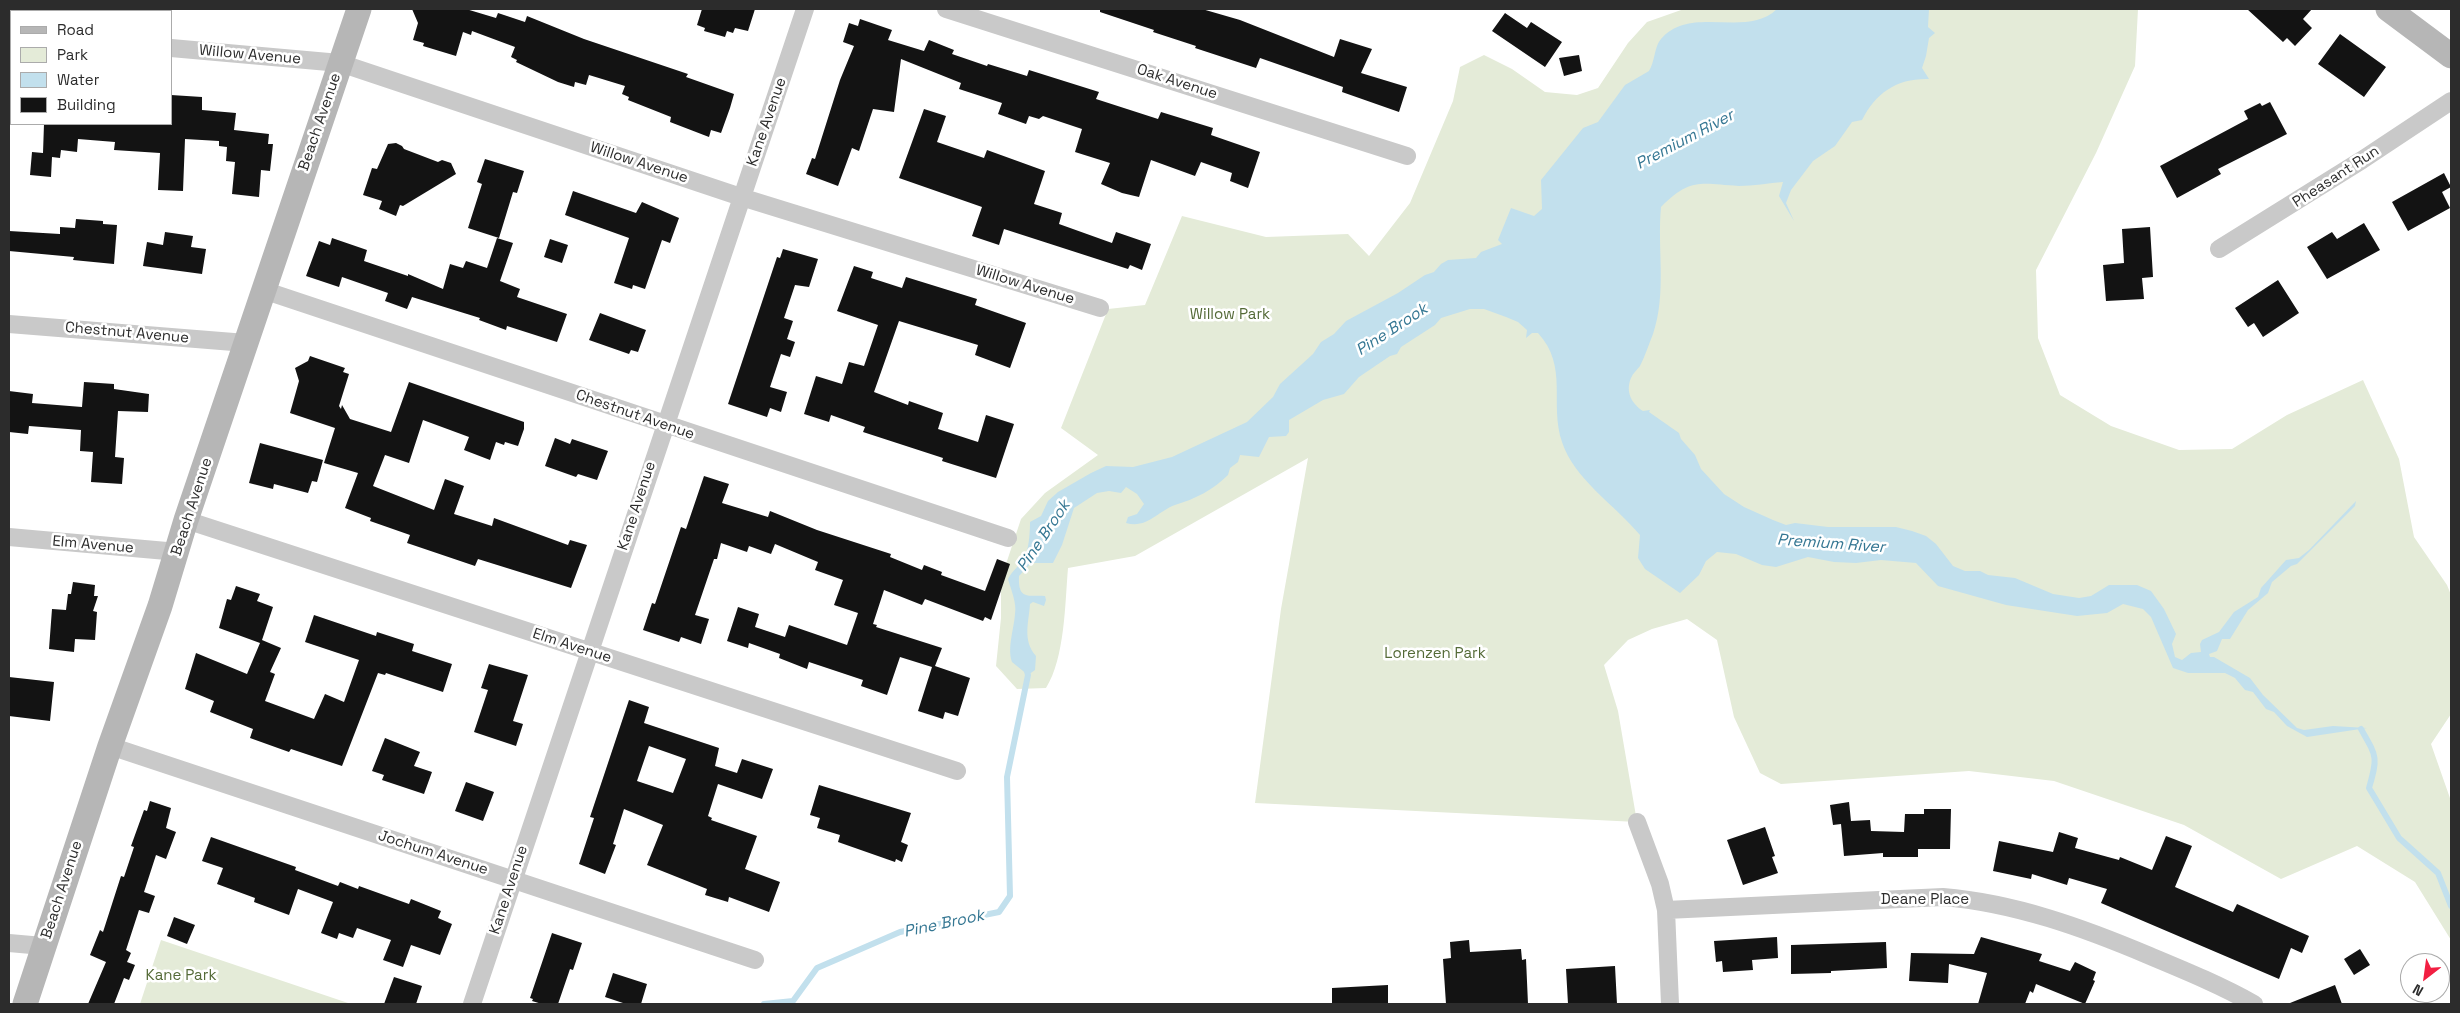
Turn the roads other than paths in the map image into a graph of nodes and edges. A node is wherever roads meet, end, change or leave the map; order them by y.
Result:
1 (359, 9) edge
2 (806, 9) edge
3 (946, 9) edge
4 (2388, 9) edge
5 (172, 48) edge
6 (2451, 56) edge
7 (340, 63) junction
8 (2451, 101) edge
9 (1407, 156) dead end
10 (742, 197) junction
11 (2219, 249) dead end
12 (263, 290) junction
13 (1100, 308) dead end
14 (9, 324) edge
15 (246, 343) junction
16 (664, 425) junction
17 (186, 520) junction
18 (9, 538) edge
19 (1008, 538) dead end
20 (178, 552) junction
21 (589, 652) junction
22 (110, 746) junction
23 (957, 771) dead end
24 (1637, 822) dead end
25 (513, 880) junction
26 (1666, 910) junction
27 (9, 943) edge
28 (43, 946) junction
29 (755, 960) dead end
30 (25, 1004) edge
31 (472, 1004) edge
32 (1670, 1004) edge
33 (2254, 1004) edge

1 - 7 street, Beach Avenue
2 - 10 street, Kane Avenue
3 - 9 street, Oak Avenue
4 - 6 street
5 - 7 street, Willow Avenue
7 - 10 street, Willow Avenue
7 - 12 street, Beach Avenue
8 - 11 street, Pheasant Run
10 - 13 street, Willow Avenue
10 - 16 street, Kane Avenue
12 - 15 street, Beach Avenue
12 - 16 street, Chestnut Avenue
14 - 15 street, Chestnut Avenue
15 - 17 street, Beach Avenue
16 - 19 street, Chestnut Avenue
16 - 21 street, Kane Avenue
17 - 20 street, Beach Avenue
17 - 21 street, Elm Avenue
18 - 20 street, Elm Avenue
20 - 22 street, Beach Avenue
21 - 23 street, Elm Avenue
21 - 25 street, Kane Avenue
22 - 25 street, Jochum Avenue
22 - 28 street, Beach Avenue
24 - 26 street
25 - 29 street, Jochum Avenue
25 - 31 street, Kane Avenue
26 - 32 street
26 - 33 street, Deane Place
27 - 28 street
28 - 30 street, Beach Avenue

